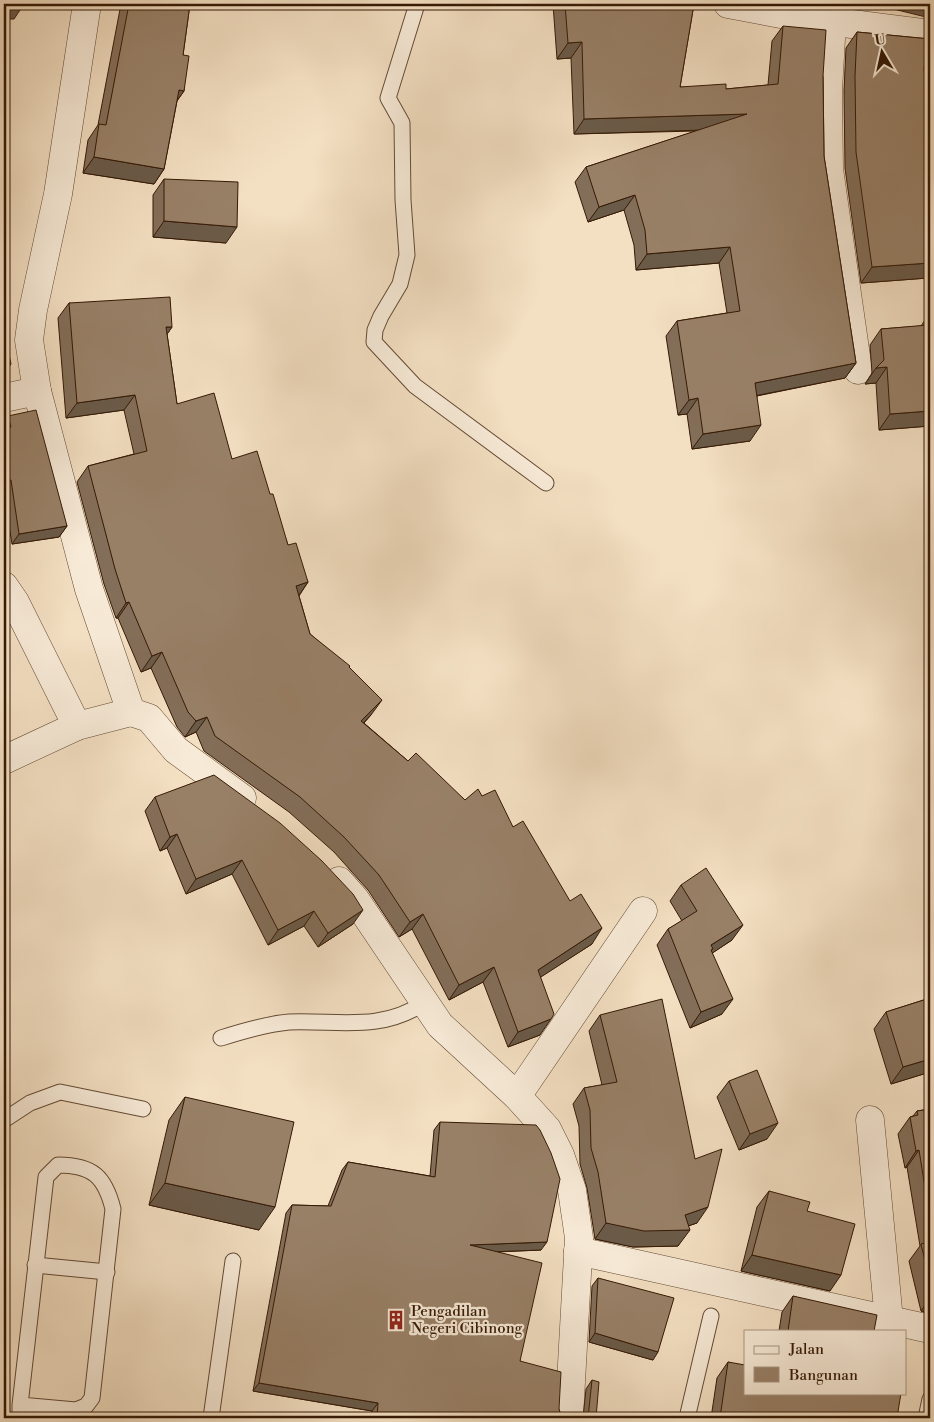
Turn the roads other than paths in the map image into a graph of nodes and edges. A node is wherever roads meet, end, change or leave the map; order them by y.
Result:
1 (88, 4) edge
2 (417, 4) edge
3 (728, 4) edge
4 (832, 20) junction
5 (930, 34) edge
6 (858, 370) edge
7 (37, 391) junction
8 (4, 398) edge
9 (546, 483) dead end
10 (4, 586) edge
11 (131, 712) junction
12 (77, 726) junction
13 (4, 760) edge
14 (265, 814) edge
15 (322, 864) edge
16 (643, 911) dead end
17 (424, 1002) junction
18 (221, 1038) dead end
19 (517, 1096) junction
20 (143, 1109) dead end
21 (4, 1120) edge
22 (870, 1120) dead end
23 (578, 1251) junction
24 (233, 1261) dead end
25 (35, 1265) junction
26 (107, 1272) junction
27 (712, 1316) dead end
28 (889, 1320) junction
29 (930, 1328) edge
30 (930, 1398) edge
31 (20, 1412) edge
32 (211, 1418) edge
33 (569, 1418) edge
34 (687, 1418) edge
35 (926, 1418) edge

1 - 7 street
2 - 9 lane
3 - 4 street
4 - 5 street
4 - 6 street
7 - 8 street
7 - 11 street
10 - 12 street
11 - 12 street
11 - 14 street
12 - 13 street
15 - 17 street
16 - 19 street
17 - 18 lane
17 - 19 street
19 - 23 street
20 - 21 lane
22 - 28 street
23 - 28 street
23 - 33 street
24 - 32 lane
25 - 26 lane
25 - 26 lane
25 - 31 lane
26 - 31 lane
27 - 34 lane
28 - 29 street
30 - 35 lane

